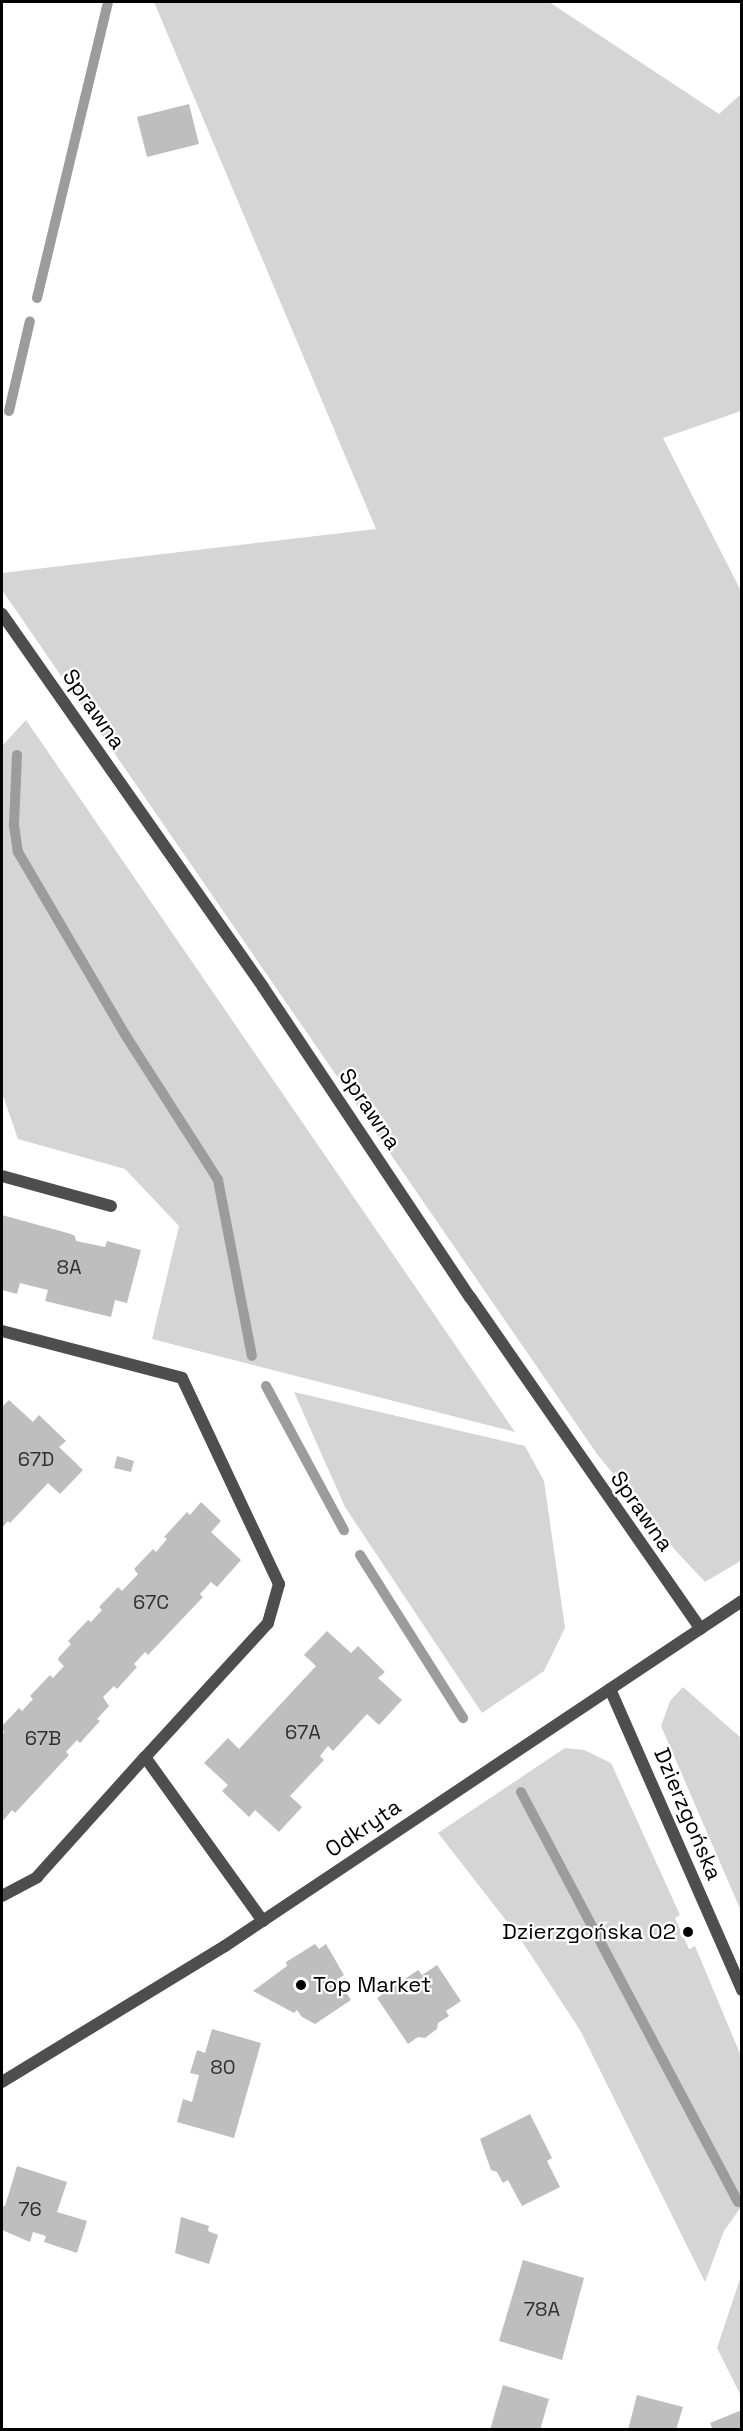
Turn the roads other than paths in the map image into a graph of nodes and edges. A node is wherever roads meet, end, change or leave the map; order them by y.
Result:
1 (2, 614) edge
2 (2, 1176) edge
3 (111, 1206) dead end
4 (2, 1330) edge
5 (741, 1601) edge
6 (701, 1629) junction
7 (610, 1689) junction
8 (145, 1757) junction
9 (2, 1896) edge
10 (262, 1921) junction
11 (741, 1990) edge
12 (2, 2082) edge

1 - 6 street, Sprawna
2 - 3 street
4 - 8 street
5 - 6 street, Odkryta
6 - 7 street, Odkryta
7 - 10 street, Odkryta
7 - 11 street, Dzierzgońska
8 - 9 street
8 - 10 street
10 - 12 street, Odkryta

